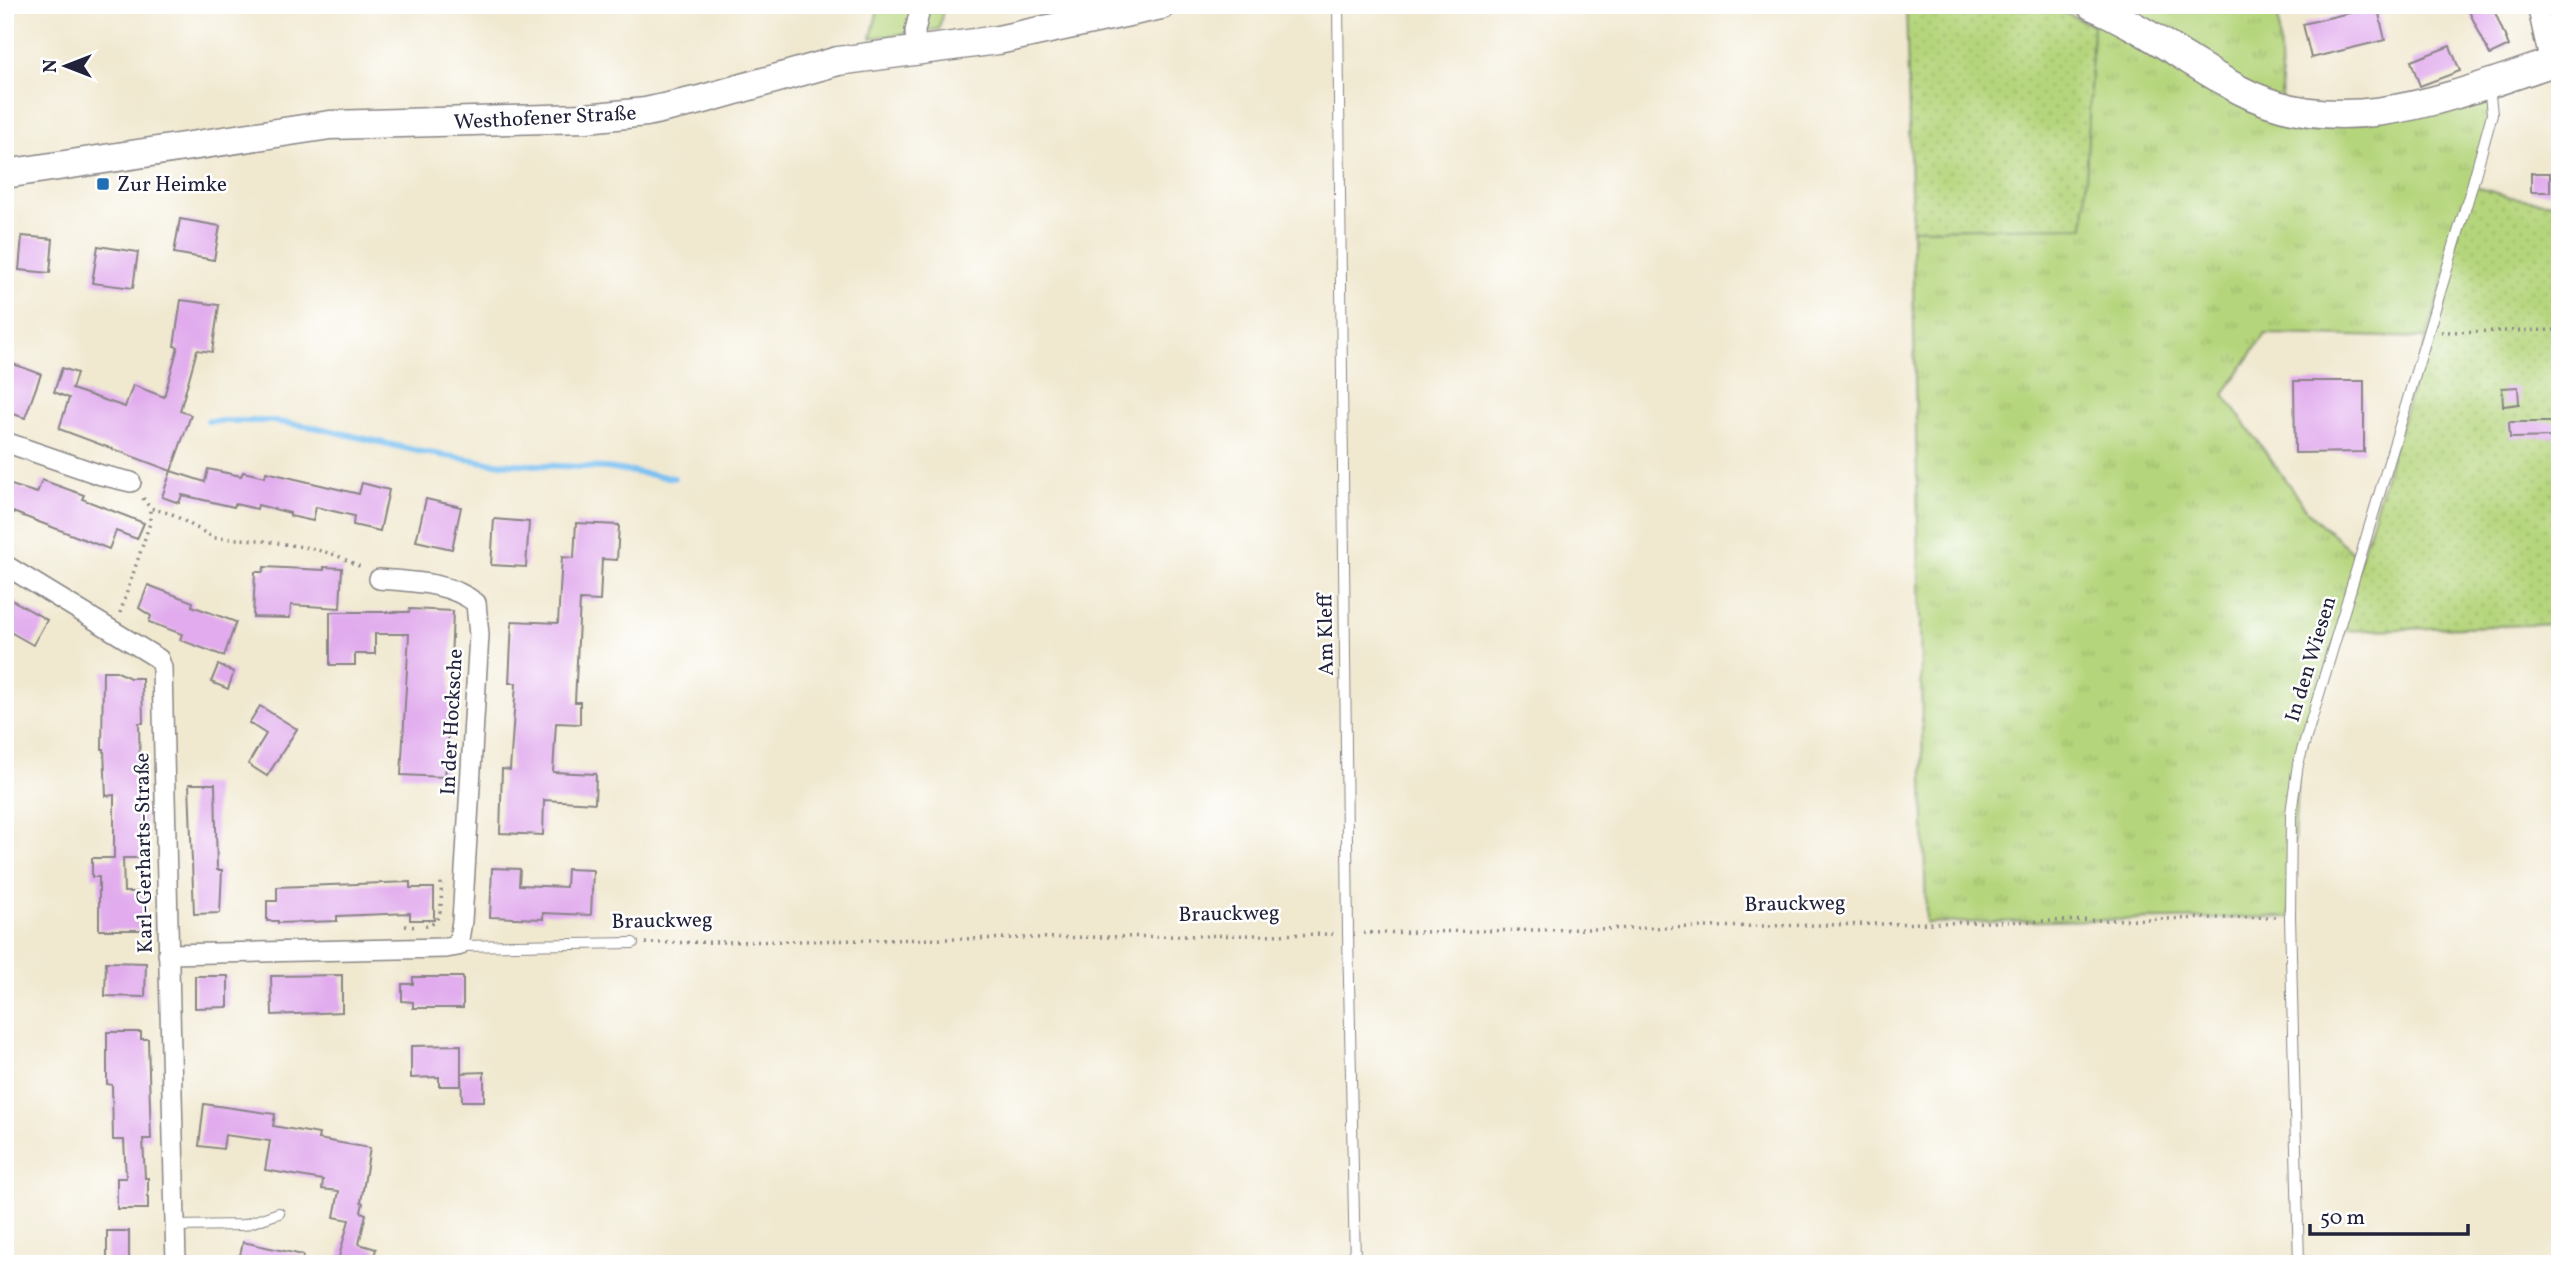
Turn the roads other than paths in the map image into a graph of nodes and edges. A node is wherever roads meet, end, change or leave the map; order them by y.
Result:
1 (921, 5) edge
2 (1161, 5) edge
3 (1338, 5) edge
4 (2091, 5) edge
5 (2537, 5) edge
6 (916, 50) junction
7 (2555, 62) edge
8 (2488, 84) junction
9 (5, 174) edge
10 (5, 442) edge
11 (131, 482) road end
12 (5, 565) edge
13 (379, 579) road end
14 (633, 943) road end
15 (458, 946) junction
16 (168, 954) junction
17 (279, 1213) dead end
18 (176, 1226) junction
19 (176, 1264) edge
20 (1355, 1264) edge
21 (2300, 1264) edge

1 - 6 street
2 - 6 street, Westhofener Straße
3 - 20 lane, Am Kleff
4 - 8 street
5 - 7 street
6 - 9 street, Westhofener Straße
7 - 8 street
8 - 21 lane, In den Wiesen
10 - 11 street
12 - 16 street, Karl-Gerharts-Straße
13 - 15 street, In der Hocksche
14 - 15 lane, Brauckweg
15 - 16 street, Brauckweg
16 - 18 street, Karl-Gerharts-Straße
17 - 18 lane
18 - 19 street, Karl-Gerharts-Straße

